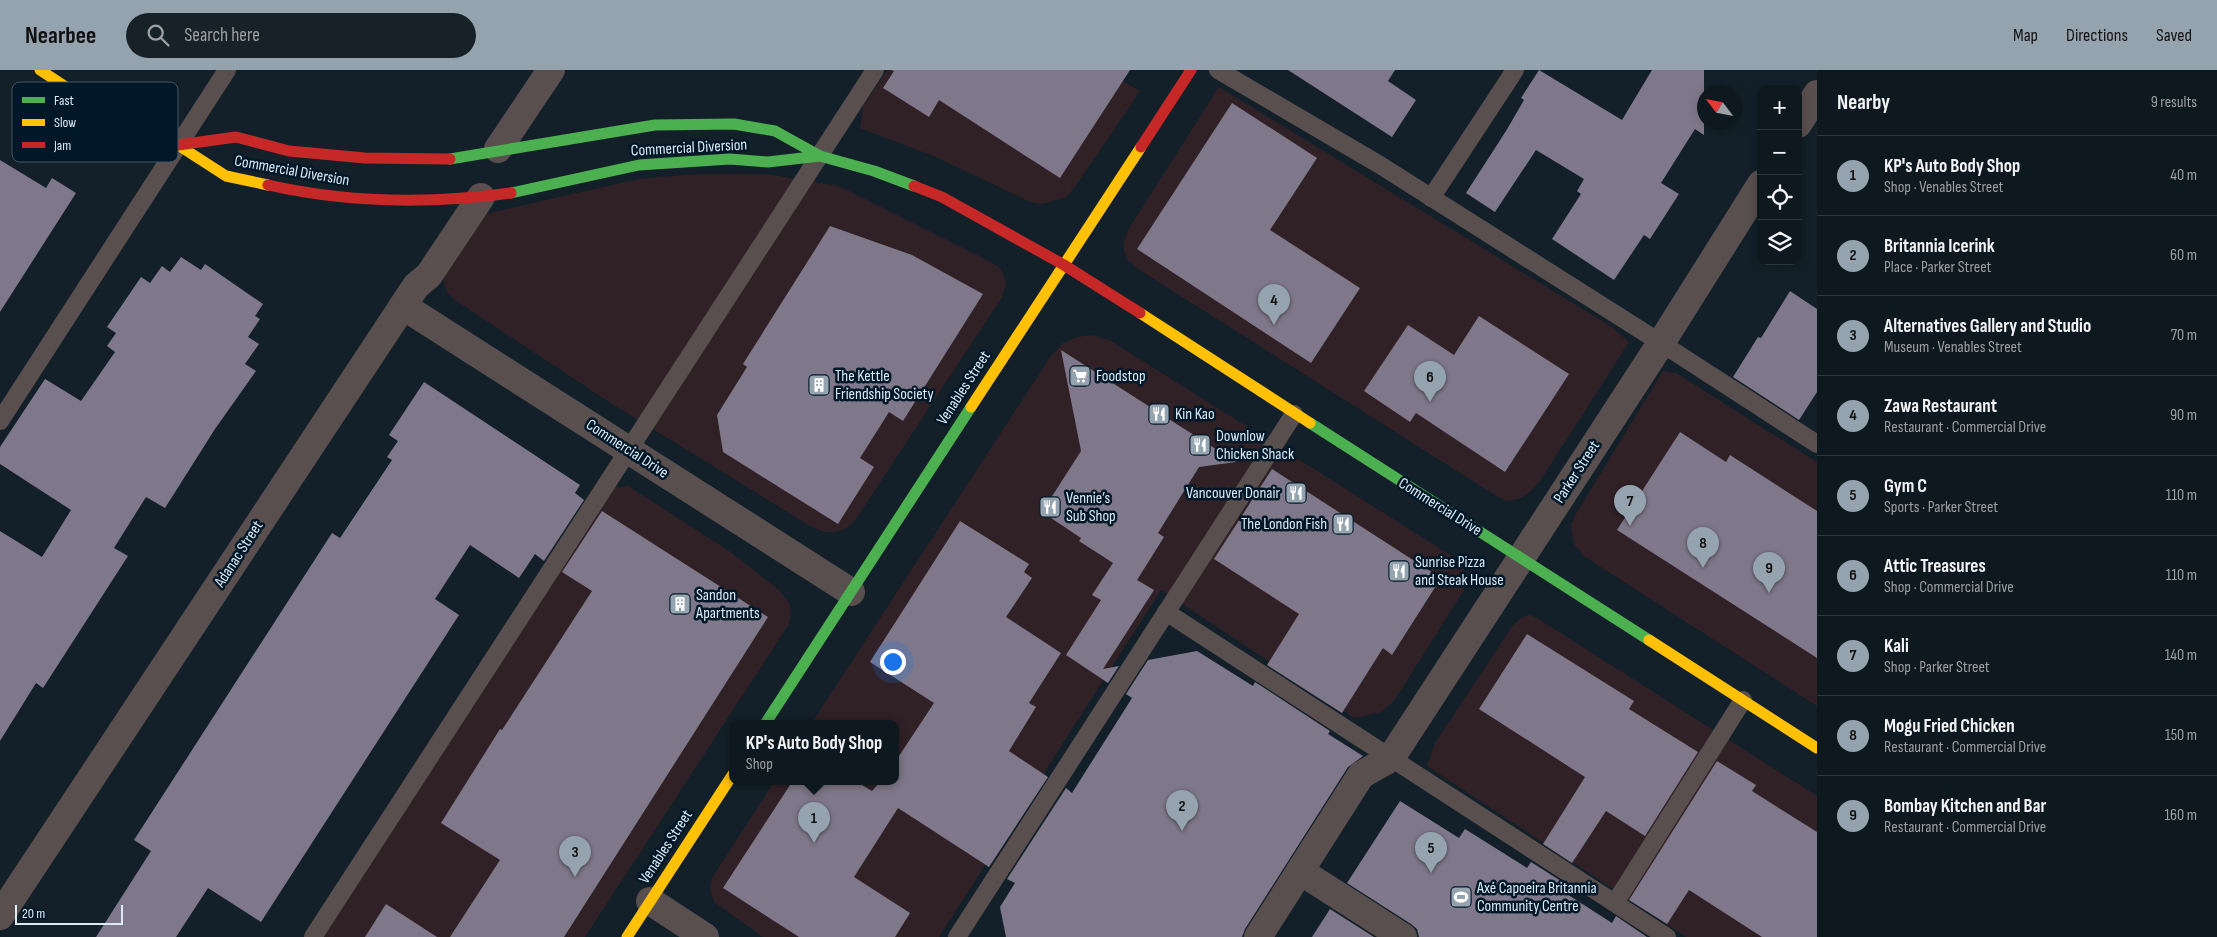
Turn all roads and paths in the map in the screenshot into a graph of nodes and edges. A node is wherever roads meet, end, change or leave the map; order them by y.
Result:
1 (40, 70) edge
2 (227, 70) edge
3 (550, 70) edge
4 (875, 70) edge
5 (1191, 70) edge
6 (1218, 70) edge
7 (1515, 70) edge
8 (59, 82) edge
9 (1817, 94) edge
10 (1802, 118) edge
11 (178, 145) junction
12 (498, 149) junction
13 (820, 156) junction
14 (167, 162) edge
15 (1757, 190) edge
16 (482, 197) junction
17 (1431, 198) junction
18 (1064, 265) junction
19 (403, 306) junction
20 (1661, 343) junction
21 (1294, 414) junction
22 (0, 421) edge
23 (1817, 444) edge
24 (628, 449) junction
25 (1522, 558) junction
26 (851, 592) junction
27 (1166, 612) junction
28 (1742, 700) junction
29 (768, 720) edge
30 (1817, 748) edge
31 (1391, 758) junction
32 (729, 780) edge
33 (1300, 871) junction
34 (650, 901) junction
35 (1615, 903) junction
36 (0, 916) edge
37 (313, 937) edge
38 (627, 937) edge
39 (705, 937) edge
40 (957, 937) edge
41 (1258, 937) edge
42 (1403, 937) edge
43 (1667, 937) edge

1 - 8 street
2 - 11 lane
3 - 12 street
4 - 13 lane
5 - 18 street, Venables Street
6 - 17 lane
7 - 17 lane
9 - 10 street
11 - 12 street, Commercial Diversion
11 - 16 street, Commercial Diversion
12 - 13 street, Commercial Diversion
13 - 16 street, Commercial Diversion
13 - 18 street, Commercial Diversion
13 - 24 lane
14 - 22 lane
15 - 20 street, Parker Street
16 - 19 street, Adanac Street
17 - 20 lane
18 - 21 street, Commercial Drive
18 - 26 street, Venables Street
19 - 24 street, Commercial Drive
19 - 36 street, Adanac Street
20 - 23 lane
20 - 25 street, Parker Street
21 - 25 street, Commercial Drive
21 - 27 lane
24 - 26 street, Commercial Drive
24 - 37 lane
25 - 28 street, Commercial Drive
25 - 31 street, Parker Street
26 - 29 street, Venables Street
27 - 31 lane
27 - 40 lane
28 - 30 street, Commercial Drive
28 - 35 lane
31 - 33 street
31 - 35 lane
32 - 34 street, Venables Street
33 - 41 street
33 - 42 street
34 - 38 street, Venables Street
34 - 39 street
35 - 43 lane

